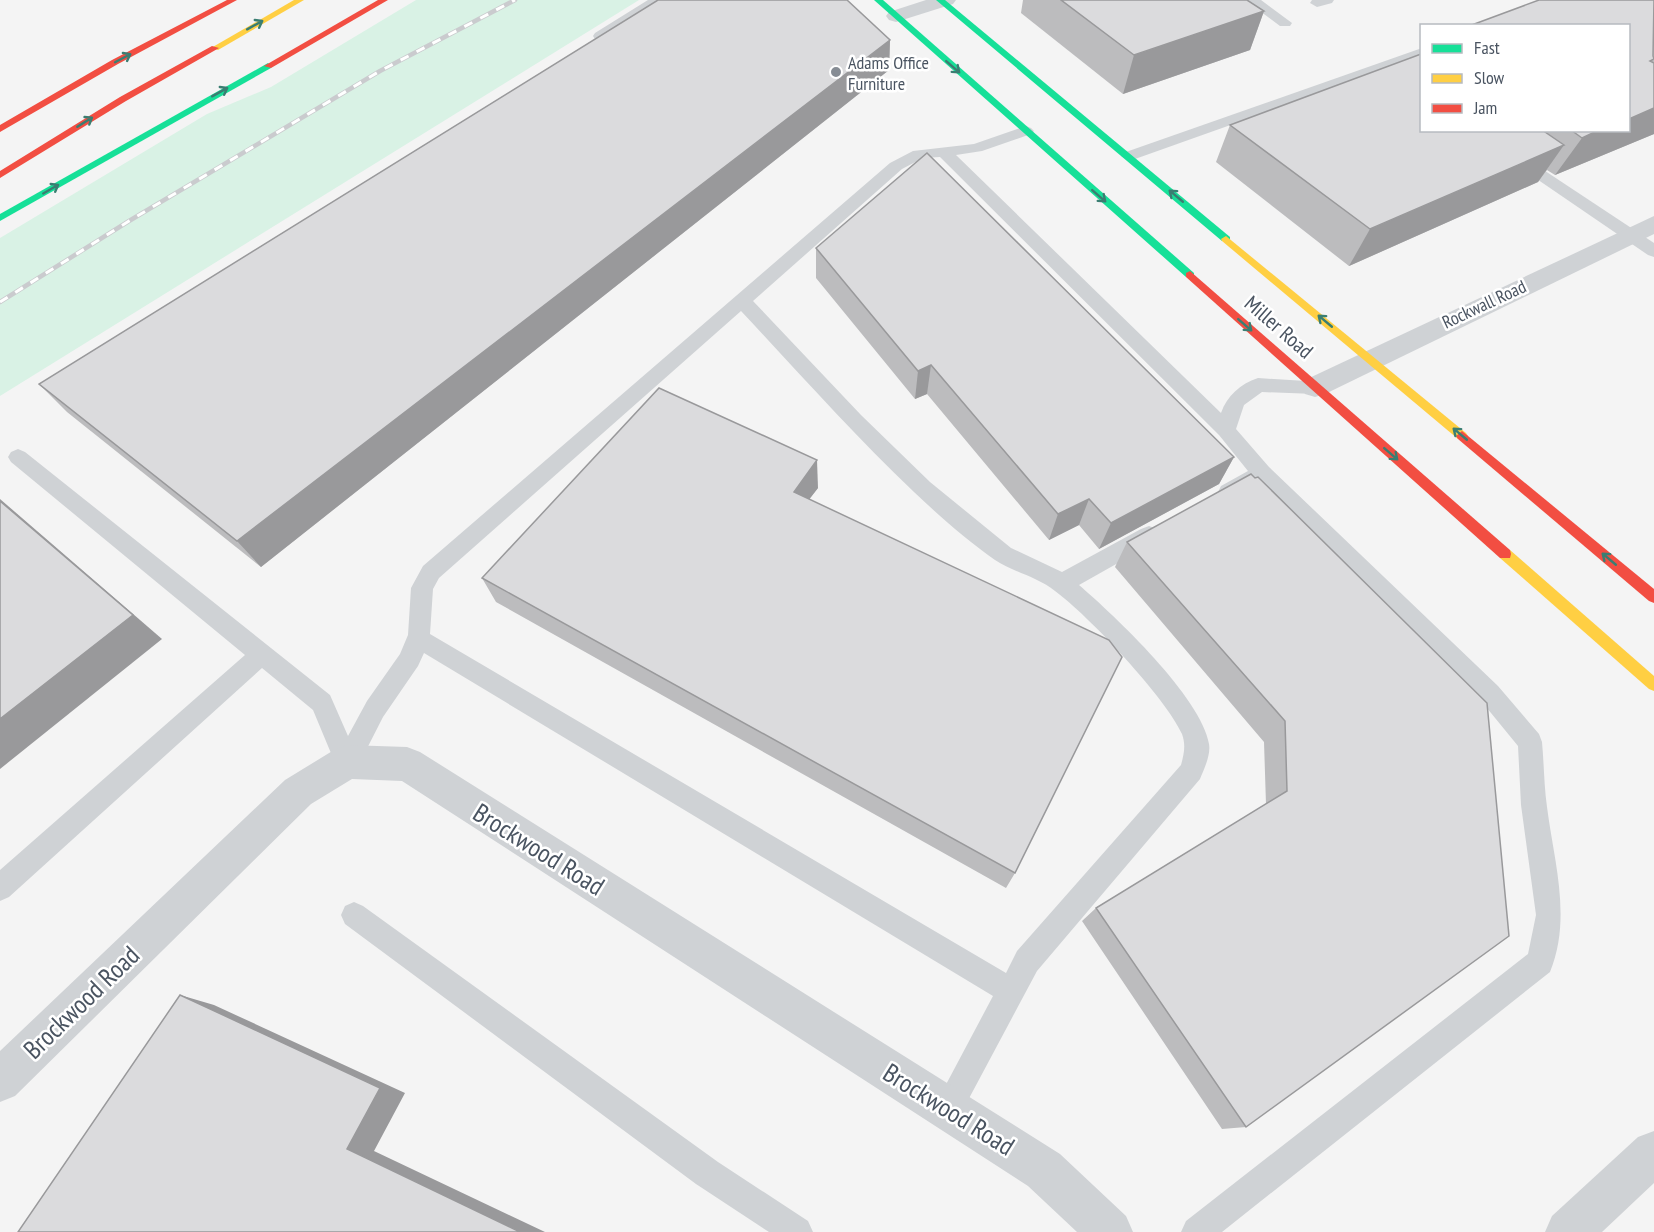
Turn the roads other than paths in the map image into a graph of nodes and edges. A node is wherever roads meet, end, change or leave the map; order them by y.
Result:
1 (233, 0) edge
2 (300, 0) edge
3 (384, 0) edge
4 (657, 0) edge
5 (878, 0) edge
6 (943, 0) edge
7 (1251, 0) edge
8 (896, 16) junction
9 (1285, 23) dead end
10 (588, 44) edge
11 (1420, 53) edge
12 (1377, 68) junction
13 (1395, 80) edge
14 (0, 129) edge
15 (1026, 131) junction
16 (1475, 132) edge
17 (943, 151) junction
18 (1129, 156) junction
19 (0, 175) edge
20 (0, 218) edge
21 (1654, 224) edge
22 (1630, 235) junction
23 (1654, 251) edge
24 (742, 301) junction
25 (1370, 358) junction
26 (1316, 387) junction
27 (1226, 430) junction
28 (18, 457) dead end
29 (1263, 473) junction
30 (1212, 501) edge
31 (1172, 523) edge
32 (1062, 583) junction
33 (1654, 597) edge
34 (418, 638) junction
35 (262, 654) junction
36 (1654, 686) edge
37 (347, 762) junction
38 (0, 888) edge
39 (354, 915) dead end
40 (1011, 992) junction
41 (5, 1065) edge
42 (948, 1109) junction
43 (1654, 1153) edge
44 (797, 1232) edge
45 (1110, 1232) edge
46 (1197, 1232) edge
47 (1568, 1232) edge

14 -> 1 main road
19 -> 2 main road
20 -> 3 main road
4 - 10 lane
5 - 8 main road, Miller Road
6 - 8 street
6 - 18 main road, Miller Road
7 - 9 lane
8 -> 15 main road, Miller Road
11 - 12 lane
12 - 13 lane
12 - 18 lane
15 - 17 lane
15 -> 26 main road, Miller Road
16 - 22 lane
17 - 24 lane
17 - 27 lane
25 -> 18 main road, Miller Road
21 - 22 street, Rockwall Road
22 - 23 lane
22 - 25 street, Rockwall Road
24 - 32 lane
24 - 34 lane
25 - 26 street, Rockwall Road
33 -> 25 main road, Miller Road
26 - 27 lane
26 -> 36 main road, Miller Road
27 - 29 lane
28 - 35 lane
29 - 30 lane
29 - 46 lane
31 - 32 lane
32 - 40 lane
34 - 37 lane
34 - 40 lane
35 - 37 lane
35 - 38 lane
37 - 41 street, Brockwood Road
37 - 42 street, Brockwood Road
39 - 44 lane
40 - 42 lane
42 - 45 street, Brockwood Road
43 - 47 street

